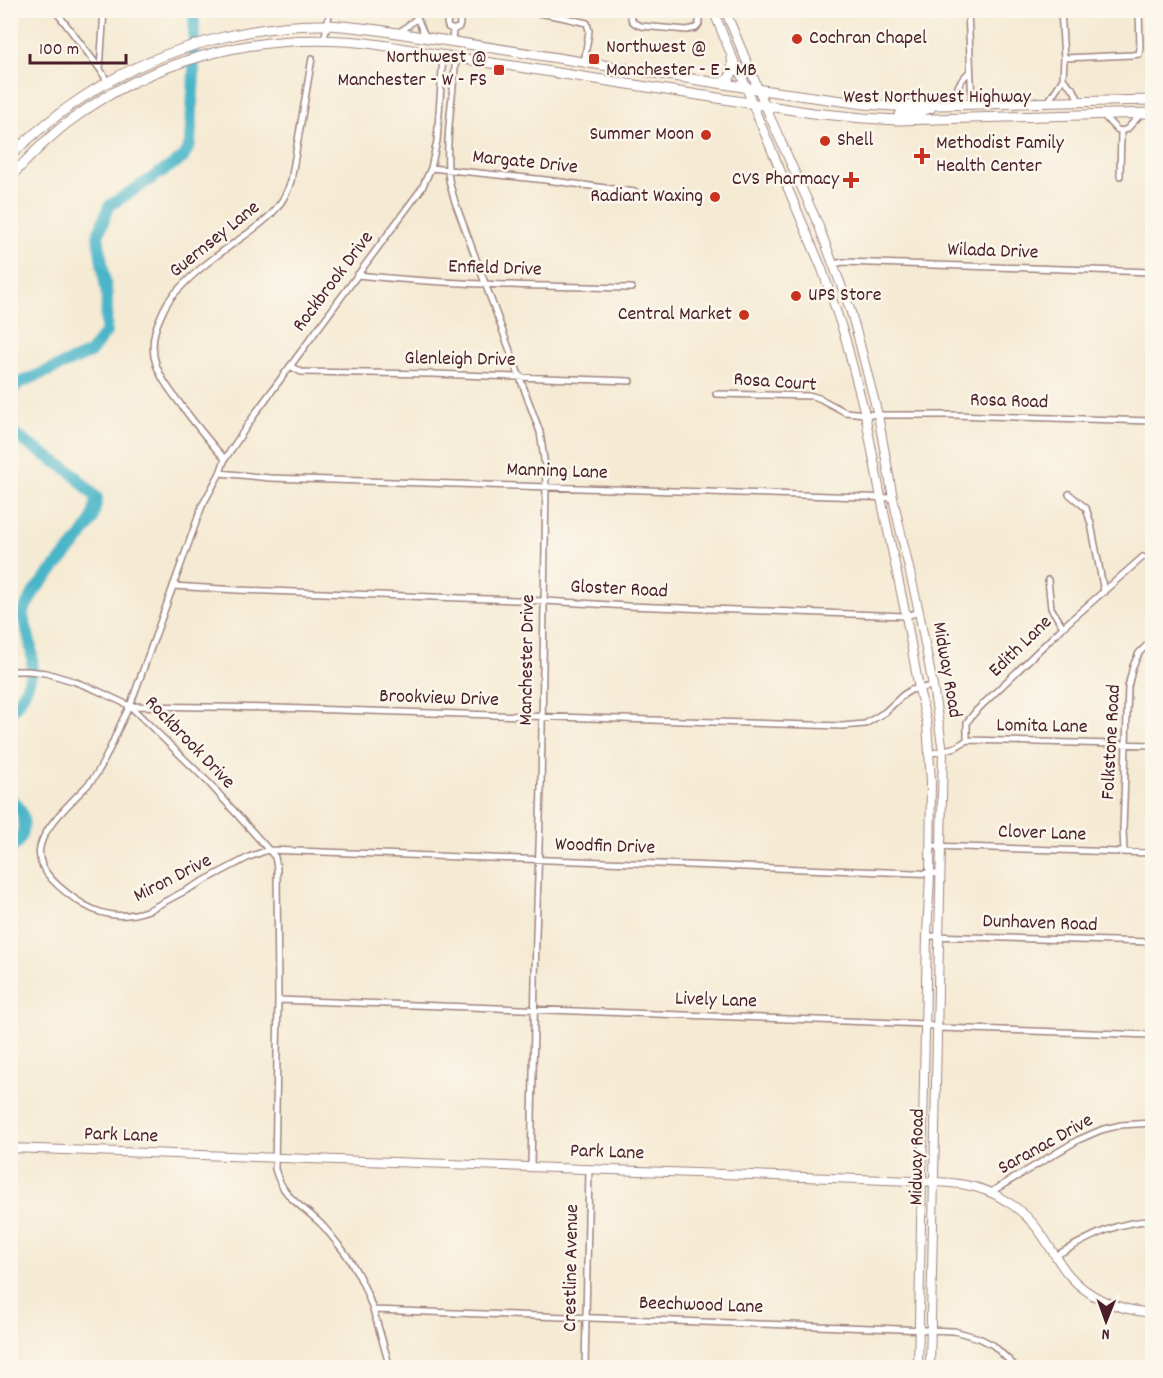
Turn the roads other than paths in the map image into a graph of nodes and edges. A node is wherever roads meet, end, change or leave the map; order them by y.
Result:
1 (55, 10) edge
2 (104, 10) edge
3 (330, 10) edge
4 (418, 10) edge
5 (521, 10) edge
6 (630, 10) edge
7 (699, 10) edge
8 (713, 10) edge
9 (725, 10) edge
10 (968, 10) edge
11 (1061, 10) edge
12 (1138, 10) edge
13 (456, 14) edge
14 (561, 14) edge
15 (417, 18) junction
16 (327, 25) junction
17 (397, 33) junction
18 (426, 38) junction
19 (324, 40) junction
20 (452, 42) junction
21 (443, 56) junction
22 (456, 57) junction
23 (732, 57) junction
24 (312, 58) dead end
25 (1064, 58) junction
26 (584, 63) junction
27 (100, 69) junction
28 (970, 71) junction
29 (1063, 79) junction
30 (107, 81) junction
31 (716, 83) junction
32 (746, 88) junction
33 (759, 90) junction
34 (113, 94) junction
35 (1152, 100) edge
36 (1079, 101) junction
37 (1048, 102) junction
38 (752, 103) junction
39 (955, 104) junction
40 (972, 104) junction
41 (765, 105) junction
42 (939, 105) junction
43 (1142, 113) junction
44 (1152, 113) edge
45 (1102, 114) junction
46 (972, 117) junction
47 (897, 120) junction
48 (1121, 131) junction
49 (10, 156) edge
50 (431, 168) junction
51 (448, 171) junction
52 (1120, 176) dead end
53 (10, 177) edge
54 (635, 192) dead end
55 (806, 196) junction
56 (794, 201) junction
57 (834, 264) junction
58 (822, 269) junction
59 (1152, 272) edge
60 (357, 275) junction
61 (486, 284) junction
62 (632, 288) dead end
63 (290, 366) junction
64 (520, 376) junction
65 (630, 381) dead end
66 (716, 394) dead end
67 (865, 414) junction
68 (878, 415) junction
69 (1152, 422) edge
70 (225, 459) junction
71 (220, 473) junction
72 (546, 486) junction
73 (1069, 494) dead end
74 (881, 498) junction
75 (893, 498) junction
76 (1143, 557) dead end
77 (1048, 579) dead end
78 (173, 586) junction
79 (1104, 592) junction
80 (545, 601) junction
81 (919, 612) junction
82 (906, 616) junction
83 (1063, 627) junction
84 (1152, 640) edge
85 (10, 670) edge
86 (933, 686) junction
87 (919, 689) junction
88 (130, 706) junction
89 (542, 717) junction
90 (967, 740) junction
91 (1126, 745) junction
92 (1152, 745) edge
93 (943, 751) junction
94 (929, 754) junction
95 (941, 845) junction
96 (930, 846) junction
97 (268, 850) junction
98 (1124, 852) junction
99 (1152, 853) edge
100 (539, 859) junction
101 (930, 874) junction
102 (941, 874) junction
103 (927, 936) junction
104 (940, 936) junction
105 (1152, 942) edge
106 (278, 1000) junction
107 (535, 1009) junction
108 (926, 1024) junction
109 (938, 1028) junction
110 (1152, 1035) edge
111 (1152, 1123) edge
112 (10, 1148) edge
113 (275, 1157) junction
114 (531, 1167) junction
115 (589, 1169) junction
116 (922, 1181) junction
117 (934, 1181) junction
118 (991, 1192) junction
119 (1152, 1221) edge
120 (1055, 1256) junction
121 (373, 1310) junction
122 (1152, 1313) edge
123 (586, 1317) junction
124 (919, 1329) junction
125 (930, 1329) junction
126 (390, 1368) edge
127 (585, 1368) edge
128 (918, 1368) edge
129 (930, 1368) edge
130 (1017, 1368) edge

1 - 27 street
2 - 27 street
3 - 16 street
4 - 15 street
5 - 14 street
6 - 7 street
8 - 23 main road, Midway Road
9 - 33 main road, Midway Road
10 - 28 street
11 - 25 street
12 - 25 street
13 - 20 street
14 - 26 street
15 - 17 street
15 - 18 street
16 - 17 main road, West Northwest Highway
16 - 19 street
16 - 30 main road, West Northwest Highway
17 - 18 main road, West Northwest Highway
18 - 20 main road, West Northwest Highway
19 - 21 main road, West Northwest Highway
19 - 34 main road, West Northwest Highway
20 - 21 main road
20 - 22 main road
20 - 26 main road, West Northwest Highway
21 - 22 main road, West Northwest Highway
21 - 50 street, Rockbrook Drive
22 - 38 main road, West Northwest Highway
22 - 51 street
23 - 31 main road
23 - 32 main road, Midway Road
24 - 70 street, Guernsey Lane
25 - 29 street
26 - 31 main road, West Northwest Highway
27 - 30 street
28 - 39 street
28 - 40 street
29 - 36 street
29 - 37 street
30 - 34 main road
30 - 49 main road, West Northwest Highway
31 - 32 main road, West Northwest Highway
32 - 33 main road, West Northwest Highway
32 - 38 main road, Midway Road
33 - 41 main road, Midway Road
33 - 42 main road, West Northwest Highway
34 - 53 main road, West Northwest Highway
35 - 36 main road, West Northwest Highway
36 - 37 main road, West Northwest Highway
37 - 40 main road, West Northwest Highway
38 - 41 main road, West Northwest Highway
38 - 56 main road, Midway Road
39 - 40 main road, West Northwest Highway
39 - 42 main road, West Northwest Highway
40 - 46 main road
41 - 47 main road, West Northwest Highway
41 - 55 main road, Midway Road
42 - 47 main road
43 - 44 main road, West Northwest Highway
43 - 45 main road, West Northwest Highway
43 - 48 street
45 - 46 main road, West Northwest Highway
45 - 48 street
46 - 47 main road, West Northwest Highway
48 - 52 street
50 - 51 street
50 - 60 street, Rockbrook Drive
51 - 54 street, Margate Drive
51 - 61 street, Manchester Drive
55 - 56 main road
55 - 57 main road, Midway Road
56 - 58 main road, Midway Road
57 - 58 main road
57 - 59 street, Wilada Drive
57 - 68 main road, Midway Road
58 - 67 main road, Midway Road
60 - 61 street, Enfield Drive
60 - 63 street, Rockbrook Drive
61 - 62 street, Enfield Drive
61 - 64 street, Manchester Drive
63 - 64 street, Glenleigh Drive
63 - 70 street, Rockbrook Drive
64 - 65 street, Glenleigh Drive
64 - 72 street, Manchester Drive
66 - 67 street, Rosa Court
67 - 68 street, Rosa Road
67 - 74 main road, Midway Road
68 - 69 street, Rosa Road
68 - 75 main road, Midway Road
70 - 71 street, Rockbrook Drive
71 - 72 street, Manning Lane
71 - 78 street, Rockbrook Drive
72 - 74 street, Manning Lane
72 - 80 street, Manchester Drive
73 - 79 street
74 - 75 street, Manning Lane
74 - 82 main road, Midway Road
75 - 81 main road, Midway Road
76 - 79 street, Edith Lane
77 - 83 street
78 - 80 street, Gloster Road
78 - 88 street, Rockbrook Drive
79 - 83 street, Edith Lane
80 - 82 street, Gloster Road
80 - 89 street, Manchester Drive
81 - 82 street, Gloster Road
81 - 86 main road, Midway Road
82 - 87 main road, Midway Road
83 - 90 street, Edith Lane
84 - 91 street, Folkstone Road
85 - 88 street, Brookview Drive
86 - 87 street, Brookview Drive
86 - 93 main road, Midway Road
87 - 89 street, Brookview Drive
87 - 94 main road, Midway Road
88 - 89 street, Brookview Drive
88 - 97 street, Rockbrook Drive
88 - 97 street, Miron Drive
89 - 100 street, Manchester Drive
90 - 91 street, Lomita Lane
90 - 93 street
91 - 92 street, Lomita Lane
91 - 98 street, Folkstone Road
93 - 94 street
93 - 95 main road, Midway Road
94 - 96 main road, Midway Road
95 - 96 street, Clover Lane
95 - 98 street, Clover Lane
95 - 102 main road, Midway Road
96 - 101 main road, Midway Road
97 - 100 street, Woodfin Drive
97 - 106 street, Rockbrook Drive
98 - 99 street, Clover Lane
100 - 101 street, Woodfin Drive
100 - 107 street, Manchester Drive
101 - 102 street, Woodfin Drive
101 - 103 main road, Midway Road
102 - 104 main road, Midway Road
103 - 104 street, Dunhaven Road
103 - 108 main road, Midway Road
104 - 105 street, Dunhaven Road
104 - 109 main road, Midway Road
106 - 107 street, Lively Lane
106 - 113 street, Rockbrook Drive
107 - 108 street, Lively Lane
107 - 114 street, Manchester Drive
108 - 109 street, Lively Lane
108 - 116 main road, Midway Road
109 - 110 street, Lively Lane
109 - 117 main road, Midway Road
111 - 118 street, Saranac Drive
112 - 113 main road, Park Lane
113 - 114 main road, Park Lane
113 - 121 street, Rockbrook Drive
114 - 115 main road, Park Lane
115 - 116 main road, Park Lane
115 - 123 street, Crestline Avenue
116 - 117 main road, Park Lane
116 - 124 main road, Midway Road
117 - 118 main road, Park Lane
117 - 125 main road, Midway Road
118 - 120 main road, Park Lane
119 - 120 street
120 - 122 main road, Park Lane
121 - 123 street, Beechwood Lane
121 - 126 street, Rockbrook Drive
123 - 124 street, Beechwood Lane
123 - 127 street, Crestline Avenue
124 - 125 street, Beechwood Lane
124 - 128 main road, Midway Road
125 - 129 main road, Midway Road
125 - 130 street, Beechwood Lane

